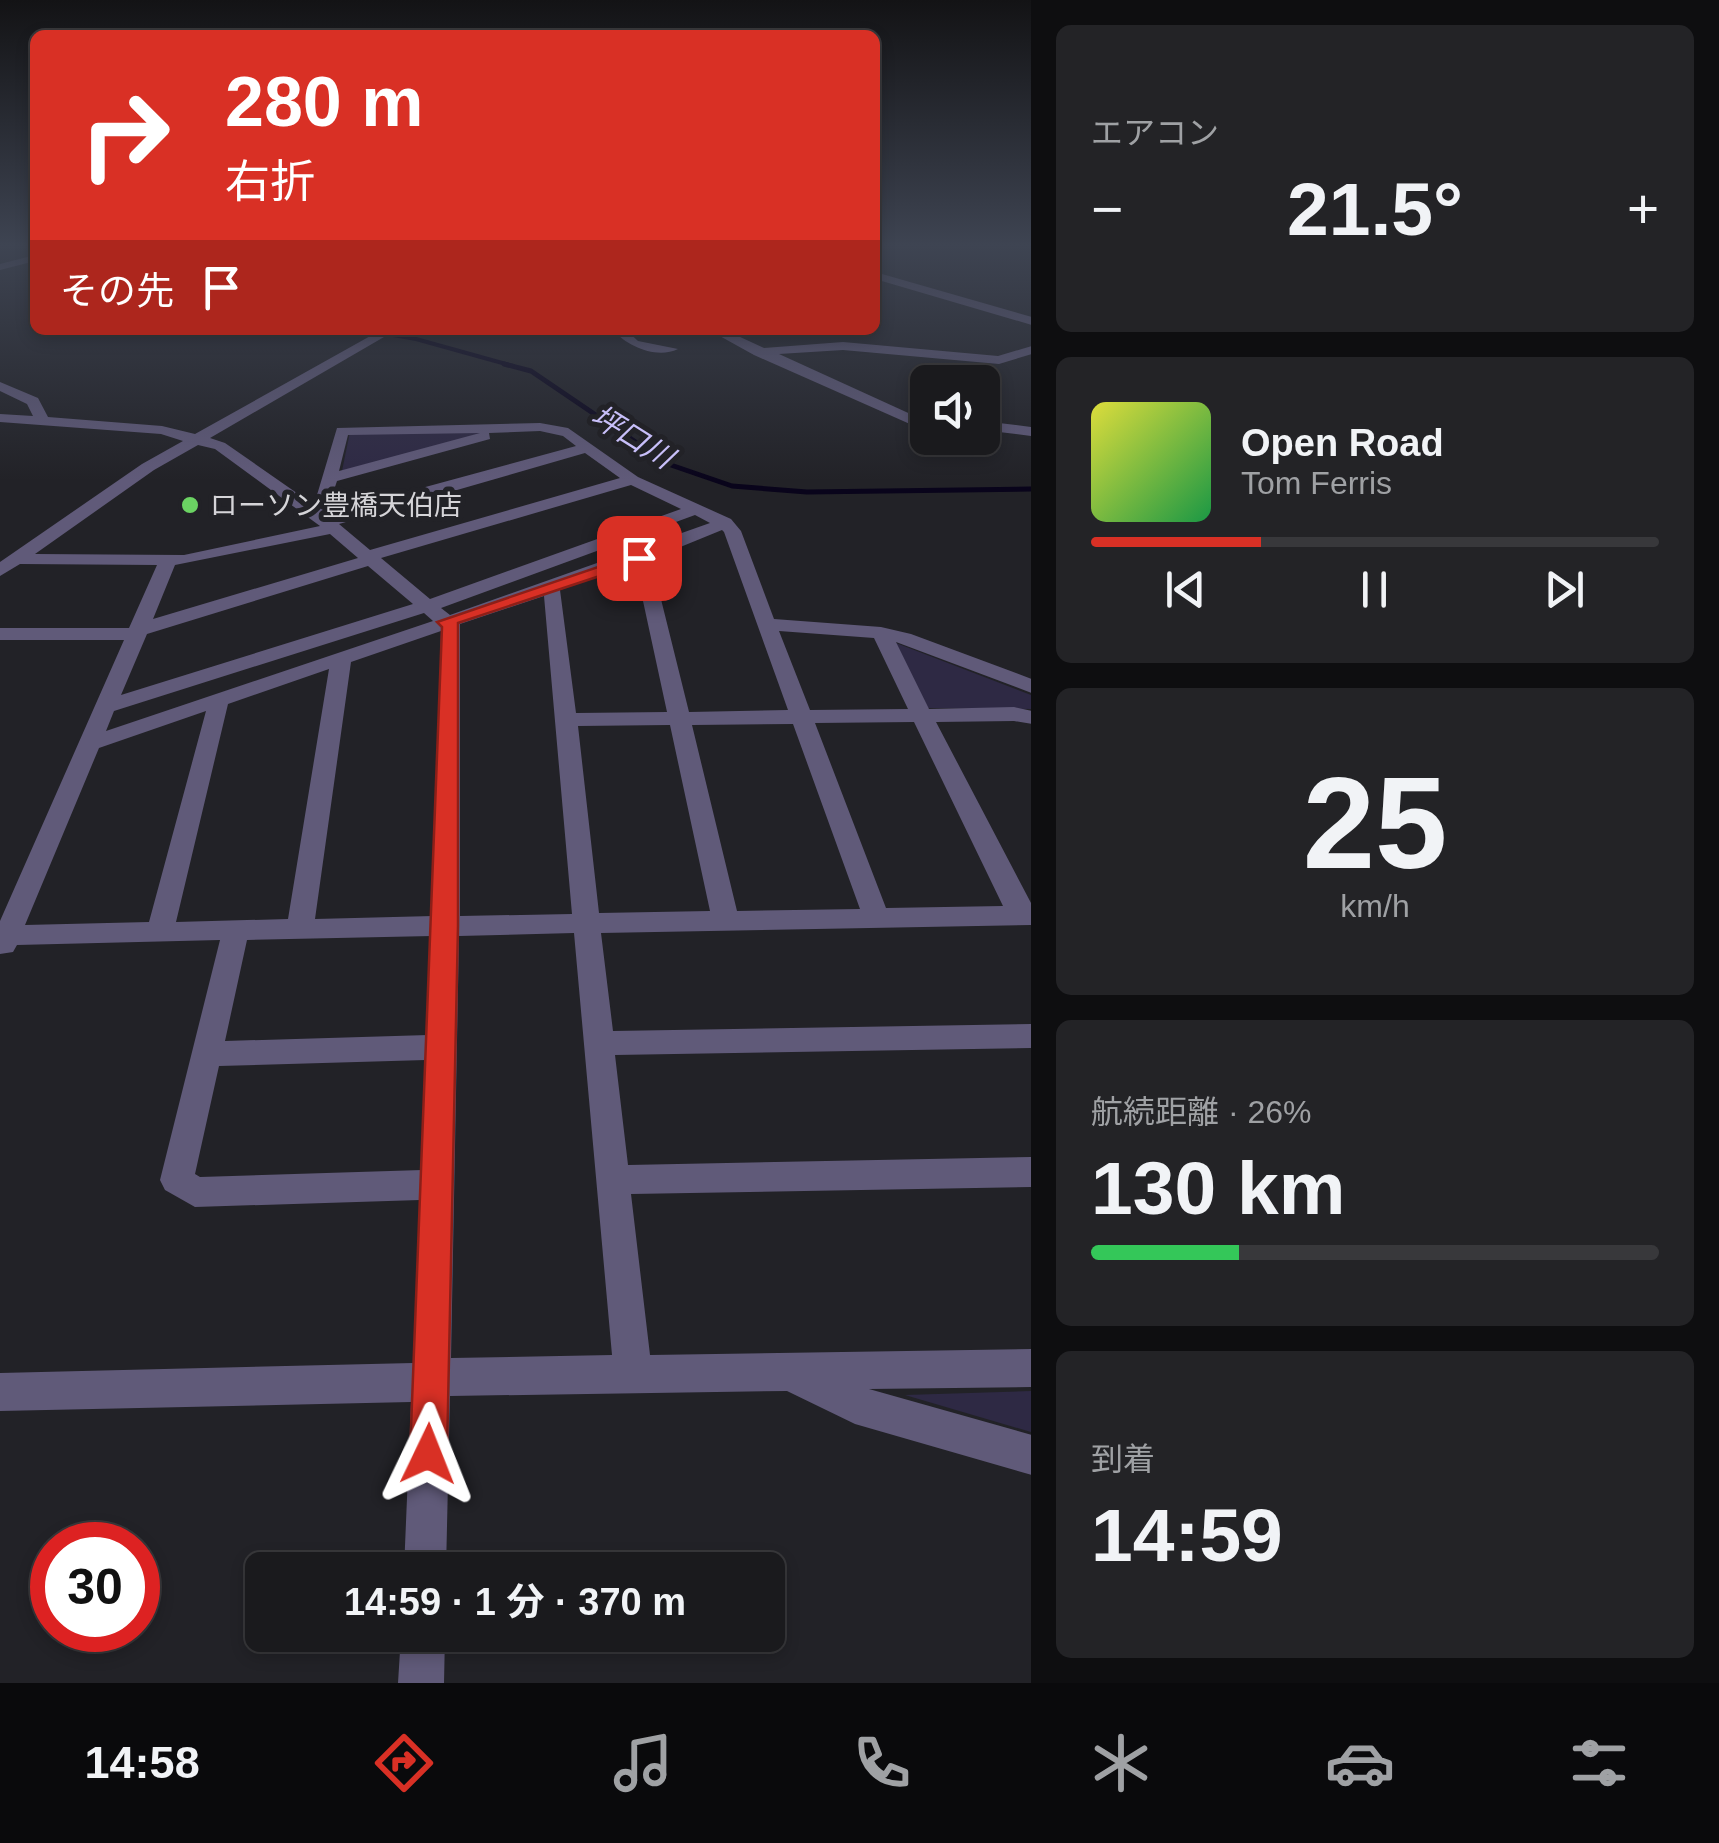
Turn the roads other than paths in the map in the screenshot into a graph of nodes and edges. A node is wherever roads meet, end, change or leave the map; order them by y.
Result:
1 (381, 335) edge
2 (624, 335) edge
3 (725, 335) edge
4 (672, 349) dead end
5 (1031, 350) edge
6 (759, 352) junction
7 (0, 386) edge
8 (0, 418) edge
9 (910, 420) edge
10 (43, 421) junction
11 (510, 427) junction
12 (1000, 428) edge
13 (1031, 432) edge
14 (198, 438) junction
15 (589, 447) junction
16 (331, 478) junction
17 (632, 480) junction
18 (696, 509) junction
19 (324, 522) junction
20 (726, 523) junction
21 (371, 558) junction
22 (639, 558) junction
23 (169, 560) junction
24 (5, 562) edge
25 (548, 588) junction
26 (438, 613) junction
27 (769, 624) junction
28 (137, 632) junction
29 (881, 633) junction
30 (0, 634) edge
31 (342, 659) junction
32 (1031, 687) edge
33 (216, 701) junction
34 (106, 708) junction
35 (920, 715) junction
36 (802, 716) junction
37 (681, 718) junction
38 (1031, 718) edge
39 (566, 720) junction
40 (89, 744) junction
41 (1026, 916) edge
42 (877, 919) junction
43 (726, 923) junction
44 (587, 924) junction
45 (446, 926) junction
46 (300, 928) junction
47 (236, 930) junction
48 (160, 931) junction
49 (3, 940) edge
50 (1031, 1036) edge
51 (602, 1043) junction
52 (442, 1048) junction
53 (206, 1054) junction
54 (1031, 1172) edge
55 (615, 1180) junction
56 (440, 1184) junction
57 (1031, 1368) edge
58 (794, 1374) junction
59 (633, 1375) junction
60 (431, 1378) junction
61 (0, 1392) edge
62 (1031, 1454) edge
63 (426, 1552) edge
64 (422, 1652) edge
65 (421, 1683) edge

1 - 14 street
2 - 4 street
3 - 6 street
5 - 6 street
6 - 9 street
7 - 10 street
8 - 10 street
10 - 14 street
11 - 15 street
11 - 16 street
11 - 16 street
12 - 13 street
14 - 19 street
14 - 24 street
15 - 17 street
15 - 19 street
16 - 19 street
17 - 18 street
17 - 21 street
18 - 20 street
18 - 26 street
19 - 21 street
19 - 23 street
20 - 22 street
20 - 27 street
21 - 26 street
21 - 28 street
22 - 25 street
22 - 37 street
23 - 24 street
23 - 28 street
25 - 26 street
25 - 39 street
26 - 31 street
26 - 34 street
26 - 45 street
27 - 29 street
27 - 36 street
28 - 30 street
28 - 34 street
29 - 32 street
29 - 35 street
31 - 33 street
31 - 46 street
33 - 40 street
33 - 48 street
34 - 40 street
35 - 36 street
35 - 38 street
35 - 41 street
36 - 37 street
36 - 42 street
37 - 39 street
37 - 43 street
39 - 44 street
40 - 49 street
41 - 42 street
42 - 43 street
43 - 44 street
44 - 45 street
44 - 51 street
45 - 46 street
45 - 52 street
46 - 47 street
47 - 48 street
47 - 53 street
48 - 49 street
50 - 51 street
51 - 55 street
52 - 53 street
52 - 56 street
53 - 56 street
54 - 55 street
55 - 59 street
56 - 60 street
57 - 58 street
58 - 59 street
58 - 62 street
59 - 60 street
60 - 61 street
60 - 63 street
64 - 65 street

